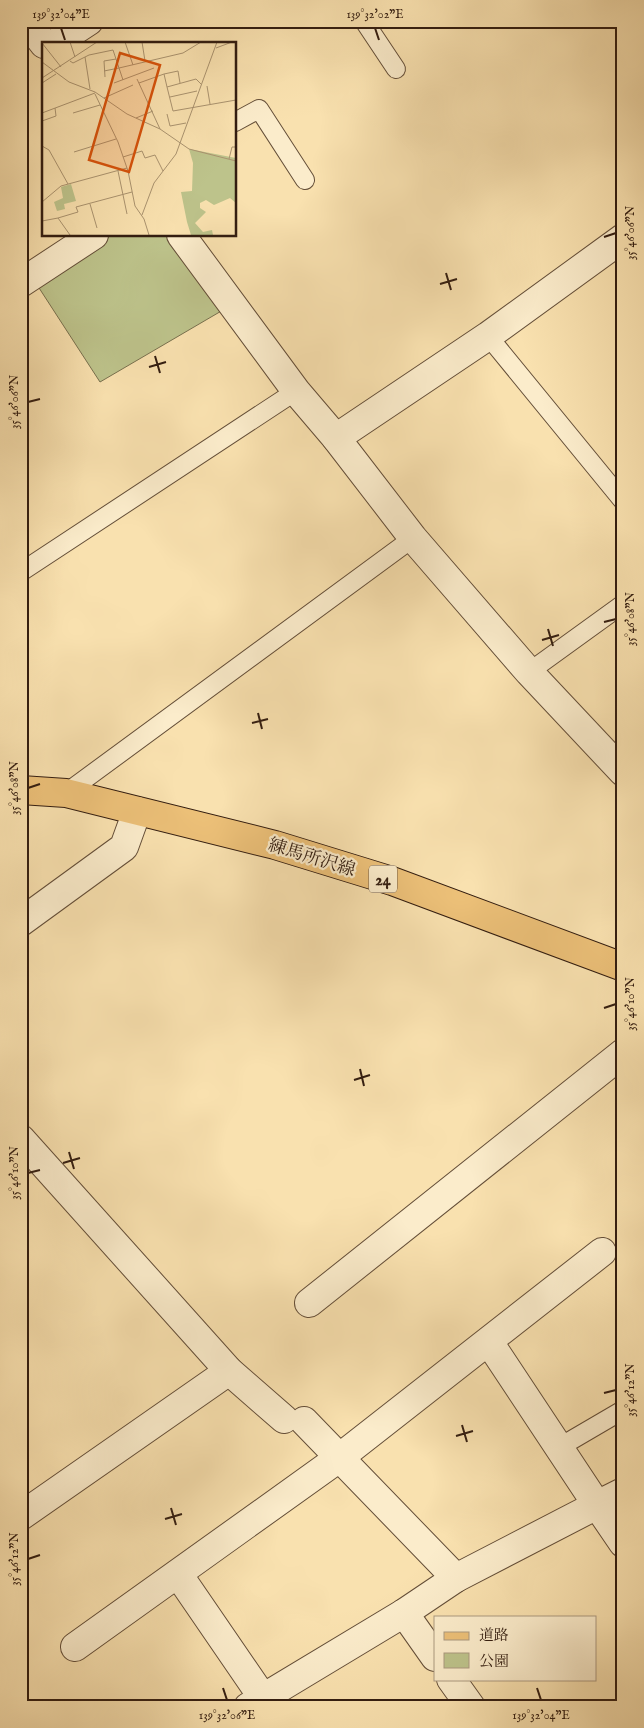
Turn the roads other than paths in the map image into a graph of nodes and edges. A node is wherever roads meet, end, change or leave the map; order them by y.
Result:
1 (26, 21) edge
2 (89, 21) edge
3 (364, 21) edge
4 (42, 42) edge
5 (57, 42) edge
6 (396, 69) dead end
7 (236, 121) edge
8 (305, 180) dead end
9 (92, 236) edge
10 (181, 236) edge
11 (623, 238) edge
12 (21, 283) edge
13 (488, 336) junction
14 (296, 391) junction
15 (336, 438) junction
16 (623, 501) edge
17 (413, 538) junction
18 (21, 572) edge
19 (623, 604) edge
20 (529, 672) junction
21 (623, 772) edge
22 (21, 790) edge
23 (66, 793) junction
24 (137, 811) junction
25 (21, 922) edge
26 (623, 967) edge
27 (623, 1053) edge
28 (21, 1139) edge
29 (602, 1252) dead end
30 (309, 1303) dead end
31 (489, 1342) junction
32 (229, 1371) junction
33 (623, 1410) edge
34 (558, 1448) junction
35 (339, 1458) junction
36 (623, 1492) edge
37 (596, 1505) junction
38 (21, 1516) edge
39 (623, 1543) edge
40 (178, 1574) junction
41 (456, 1578) junction
42 (404, 1613) junction
43 (75, 1647) dead end
44 (434, 1656) edge
45 (452, 1680) edge
46 (255, 1702) edge
47 (471, 1707) edge

1 - 4 street
2 - 5 street
3 - 6 lane
7 - 8 lane
9 - 12 street
10 - 14 street
11 - 13 street
13 - 15 street
13 - 16 lane
14 - 15 street
14 - 18 lane
15 - 17 street
17 - 20 street
17 - 23 lane
19 - 20 lane
20 - 21 street
22 - 23 main road, 練馬所沢線 / 24
23 - 24 main road, 練馬所沢線 / 24
24 - 25 street
24 - 26 main road, 練馬所沢線 / 24
27 - 30 street
28 - 32 street
29 - 31 street
31 - 34 street
31 - 35 street
32 - 35 street
32 - 38 street
33 - 34 lane
34 - 37 street
35 - 40 street
35 - 41 street
36 - 37 street
37 - 39 street
37 - 41 street
40 - 43 street
40 - 46 street
41 - 42 street
42 - 44 street
42 - 46 street
45 - 47 street

